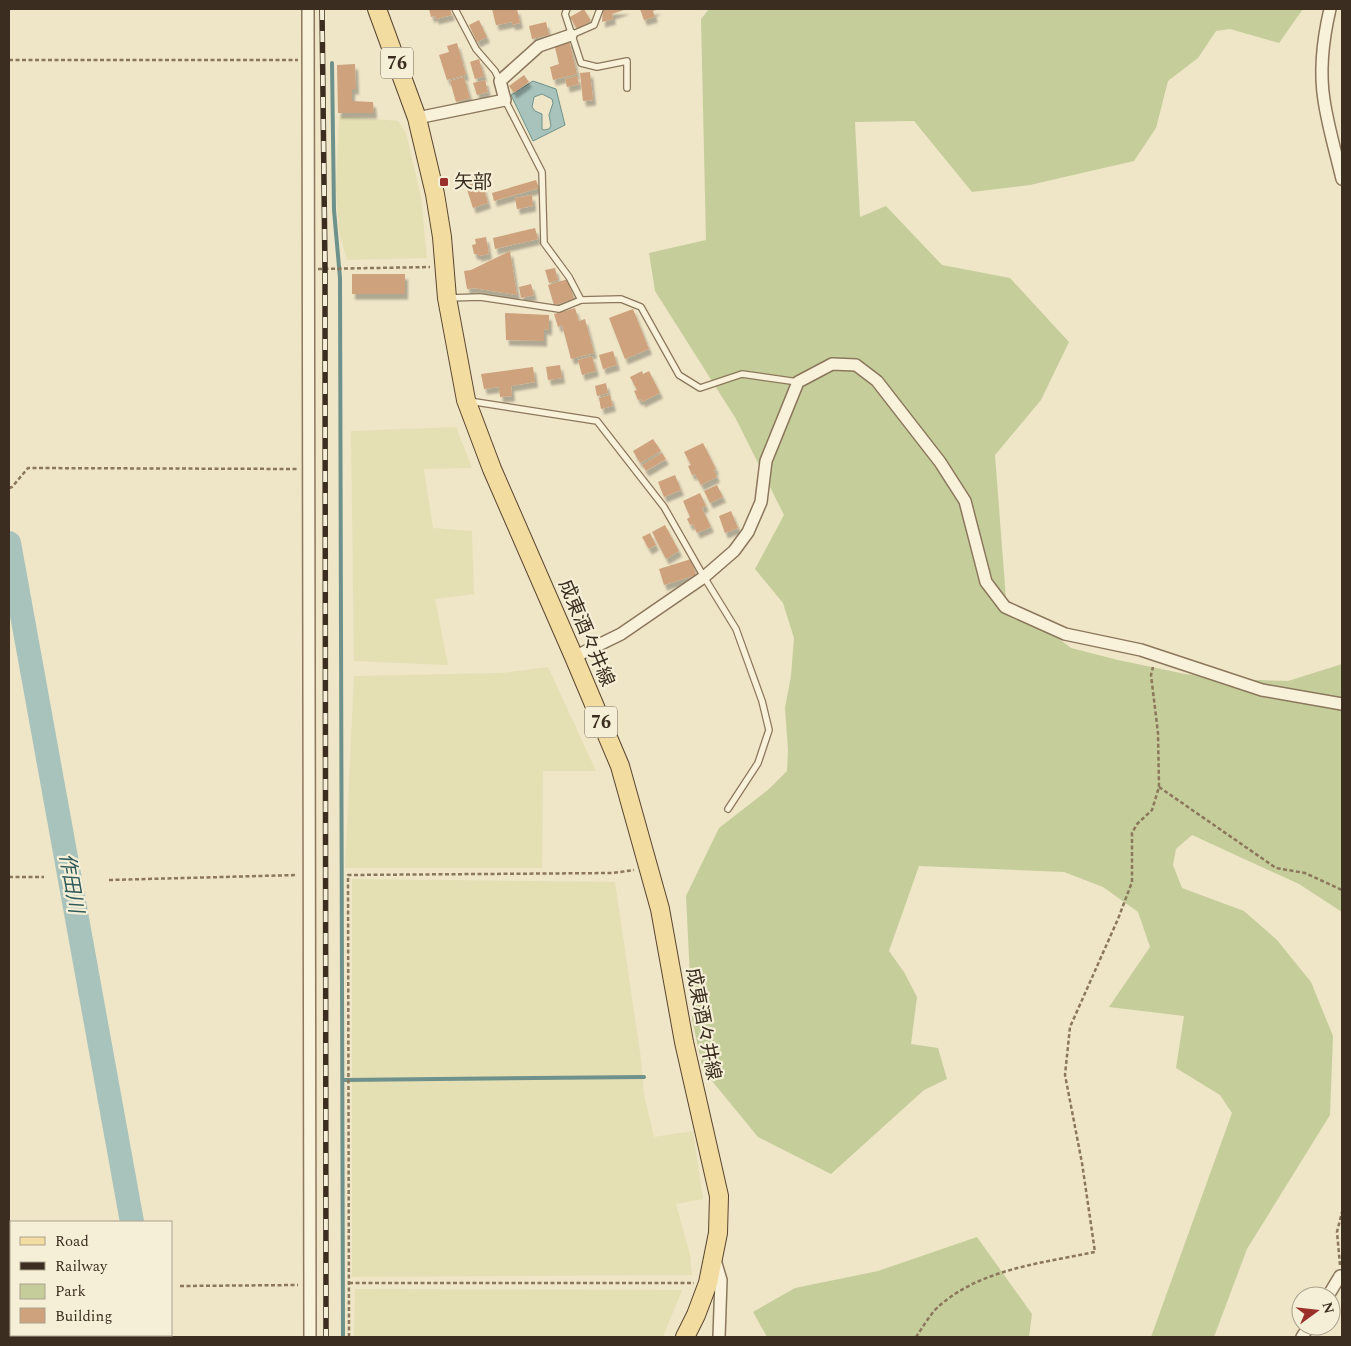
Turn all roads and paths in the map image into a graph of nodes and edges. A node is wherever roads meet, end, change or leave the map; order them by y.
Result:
1 (308, 9) edge
2 (377, 9) edge
3 (455, 9) edge
4 (566, 9) edge
5 (600, 9) edge
6 (1330, 9) edge
7 (571, 35) junction
8 (9, 60) edge
9 (310, 60) junction
10 (500, 81) junction
11 (627, 88) dead end
12 (506, 100) junction
13 (417, 118) junction
14 (1342, 179) edge
15 (444, 267) junction
16 (309, 270) junction
17 (447, 298) junction
18 (581, 300) junction
19 (798, 382) junction
20 (466, 400) junction
21 (309, 469) junction
22 (9, 488) edge
23 (704, 577) junction
24 (1156, 655) junction
25 (574, 657) junction
26 (1342, 704) edge
27 (1159, 787) junction
28 (728, 809) dead end
29 (648, 869) junction
30 (308, 875) junction
31 (44, 876) dead end
32 (9, 877) edge
33 (109, 880) dead end
34 (1342, 890) edge
35 (1342, 1212) edge
36 (713, 1255) junction
37 (1340, 1276) joint
38 (349, 1283) junction
39 (708, 1283) junction
40 (310, 1285) junction
41 (180, 1286) dead end
42 (1334, 1286) edge
43 (310, 1337) edge
44 (349, 1337) edge
45 (685, 1337) edge
46 (719, 1337) edge
47 (916, 1337) edge

1 - 9 street
2 - 13 main road, 成東酒々井線 / 76
3 - 10 lane
4 - 7 lane
5 - 7 lane
6 - 14 street
7 - 10 street
7 - 11 lane
8 - 9 path
9 - 16 street
10 - 12 street
12 - 13 street
12 - 18 lane
13 - 15 main road, 成東酒々井線 / 76
15 - 16 path
15 - 17 main road, 成東酒々井線 / 76
16 - 21 street
17 - 18 lane
17 - 20 main road, 成東酒々井線 / 76
18 - 19 lane
19 - 23 street
19 - 24 street
20 - 23 lane
20 - 25 main road, 成東酒々井線 / 76
21 - 22 path
21 - 30 street
23 - 25 street
23 - 28 lane
24 - 26 street
24 - 27 path
25 - 29 main road, 成東酒々井線 / 76
27 - 34 path
27 - 47 path
29 - 36 main road, 成東酒々井線 / 76
29 - 38 path
30 - 33 path
30 - 40 street
31 - 32 path
35 - 37 path
36 - 39 main road, 成東酒々井線 / 76
36 - 46 street
37 - 42 street
38 - 39 path
38 - 44 path
39 - 45 main road, 成東酒々井線 / 76
40 - 41 path
40 - 43 street

